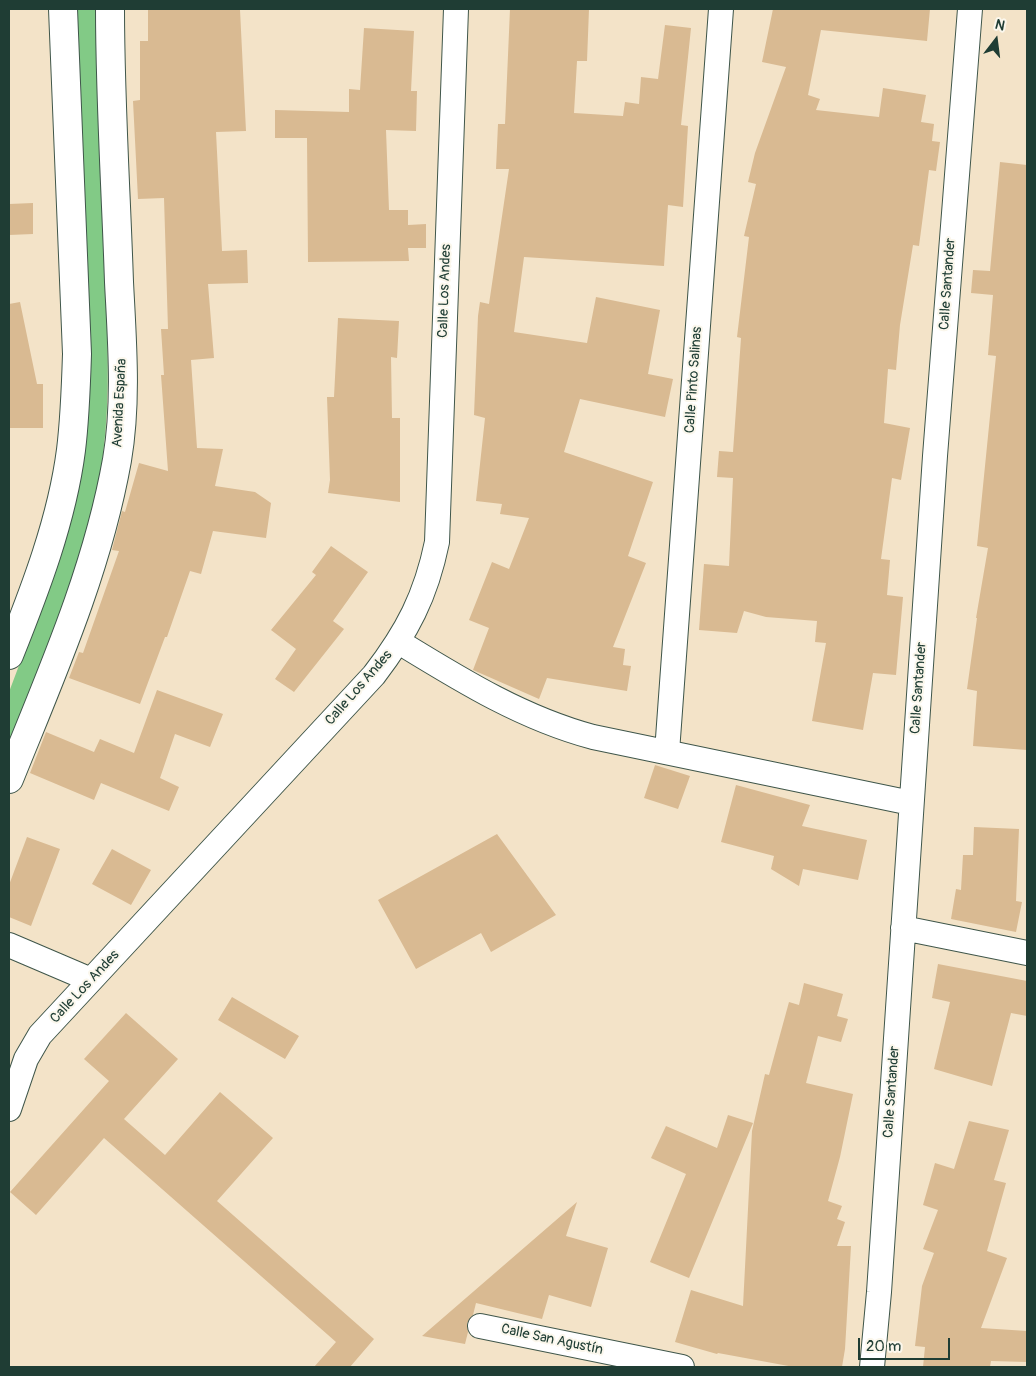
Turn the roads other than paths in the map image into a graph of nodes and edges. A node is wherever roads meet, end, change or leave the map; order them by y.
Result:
1 (63, 9) edge
2 (110, 9) edge
3 (456, 9) edge
4 (721, 9) edge
5 (970, 9) edge
6 (399, 642) junction
7 (9, 655) edge
8 (667, 752) junction
9 (9, 779) edge
10 (911, 803) junction
11 (902, 928) junction
12 (9, 945) edge
13 (1027, 953) edge
14 (91, 980) junction
15 (9, 1109) edge
16 (480, 1326) dead end
17 (682, 1367) edge
18 (872, 1367) edge

1 - 7 main road
2 - 9 main road, Avenida España
3 - 6 street, Calle Los Andes
4 - 8 street, Calle Pinto Salinas
5 - 10 street, Calle Santander
6 - 8 street
6 - 14 street, Calle Los Andes
8 - 10 street
10 - 11 street, Calle Santander
11 - 13 street
11 - 18 street, Calle Santander
12 - 14 street
14 - 15 street, Calle Los Andes
16 - 17 street, Calle San Agustín

